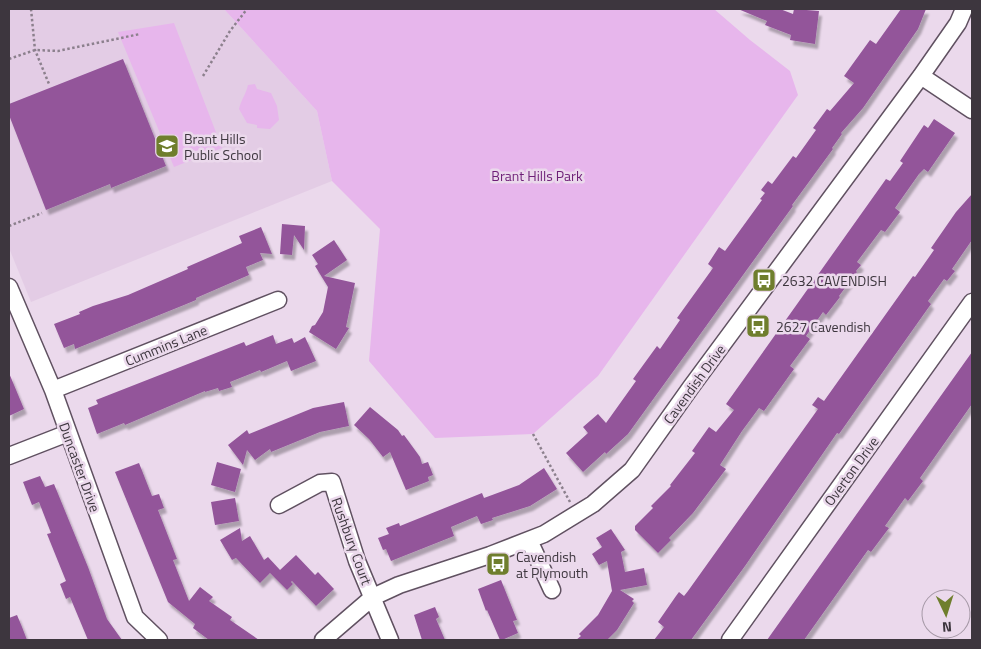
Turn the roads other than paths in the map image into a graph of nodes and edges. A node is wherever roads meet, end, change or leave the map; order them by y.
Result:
1 (964, 9) edge
2 (922, 76) junction
3 (972, 110) edge
4 (9, 287) edge
5 (278, 300) dead end
6 (972, 302) edge
7 (53, 390) junction
8 (68, 433) junction
9 (9, 456) edge
10 (279, 505) dead end
11 (529, 540) junction
12 (552, 590) dead end
13 (373, 597) junction
14 (159, 640) edge
15 (323, 640) edge
16 (390, 640) edge
17 (730, 640) edge

1 - 2 street, Cavendish Drive
2 - 3 street
2 - 11 street, Cavendish Drive
4 - 7 street, Duncaster Drive
5 - 7 street, Cummins Lane
6 - 17 street, Overton Drive
7 - 8 street, Duncaster Drive
8 - 9 street
8 - 14 street, Duncaster Drive
10 - 13 street, Rushbury Court
11 - 12 street
11 - 13 street, Cavendish Drive
13 - 15 street, Cavendish Drive
13 - 16 street

